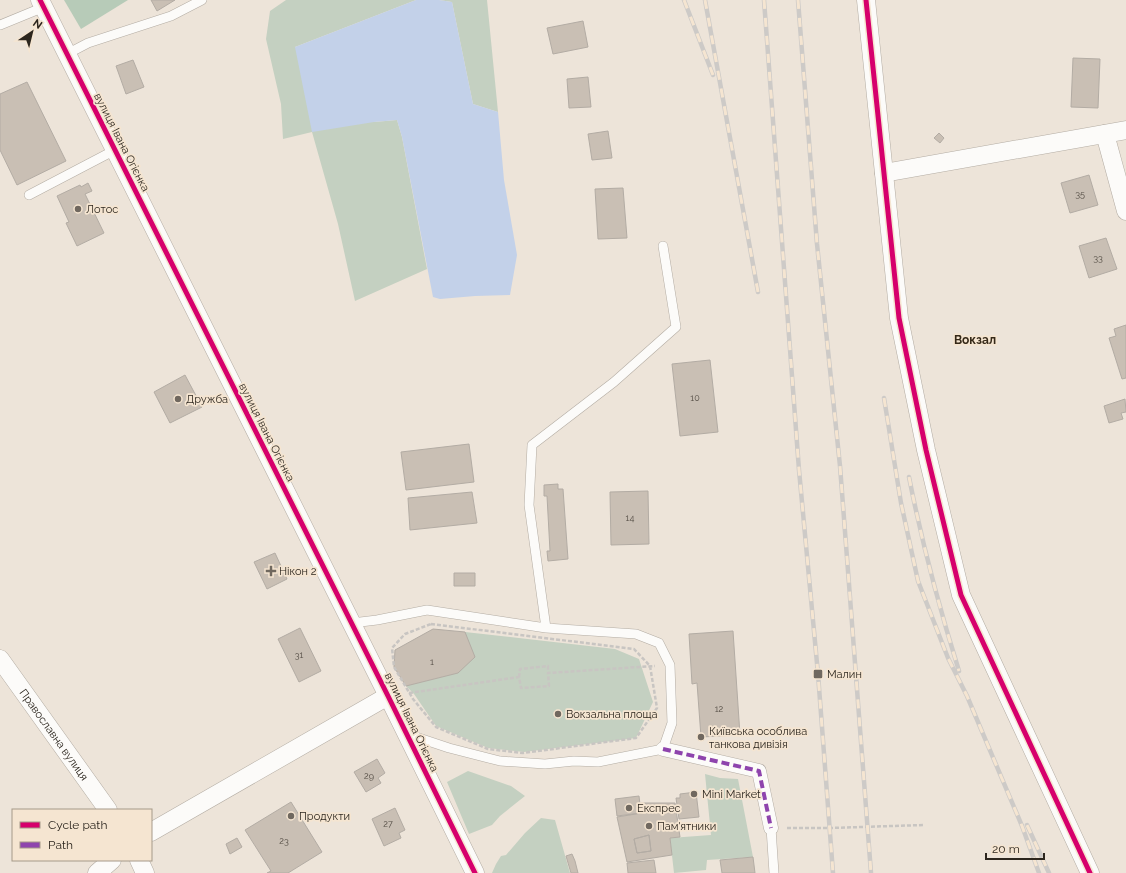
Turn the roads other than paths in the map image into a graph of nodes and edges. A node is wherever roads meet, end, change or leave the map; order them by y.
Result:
1 (202, 0) edge
2 (866, 0) edge
3 (42, 3) edge
4 (0, 25) edge
5 (67, 54) junction
6 (1126, 130) edge
7 (1105, 134) junction
8 (115, 150) junction
9 (884, 173) junction
10 (29, 194) dead end
11 (1126, 212) edge
12 (663, 246) dead end
13 (352, 623) junction
14 (546, 628) junction
15 (0, 659) edge
16 (388, 696) junction
17 (406, 733) junction
18 (663, 749) junction
19 (107, 809) edge
20 (771, 828) joint
21 (152, 831) edge
22 (111, 861) edge
23 (139, 861) edge
24 (97, 873) edge
25 (145, 873) edge
26 (475, 873) edge
27 (774, 873) edge
28 (1090, 873) edge

1 - 5 lane
2 - 9 street
3 - 4 lane
3 - 5 street, вулиця Івана Огієнка
5 - 8 street, вулиця Івана Огієнка
6 - 7 street
7 - 9 street
7 - 11 street
8 - 10 lane
8 - 13 street, вулиця Івана Огієнка
9 - 28 street
12 - 14 lane
13 - 14 lane
13 - 16 street, вулиця Івана Огієнка
14 - 18 lane
15 - 19 street, Православна вулиця
16 - 17 street, вулиця Івана Огієнка
16 - 21 street
17 - 18 lane
17 - 26 street, вулиця Івана Огієнка
18 - 20 street
20 - 27 lane
22 - 24 street
23 - 25 street

